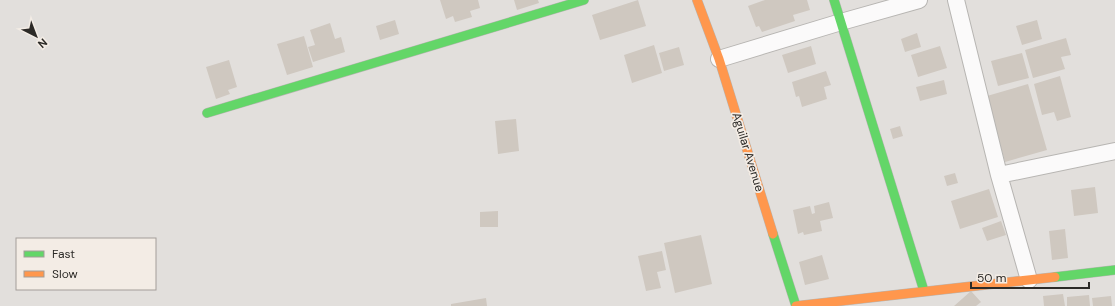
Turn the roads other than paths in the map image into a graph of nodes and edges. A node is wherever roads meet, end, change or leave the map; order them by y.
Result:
1 (584, 0) edge
2 (697, 0) edge
3 (834, 0) edge
4 (919, 0) edge
5 (956, 0) edge
6 (841, 22) junction
7 (719, 59) junction
8 (207, 113) dead end
9 (1115, 151) edge
10 (999, 175) junction
11 (1115, 270) edge
12 (1029, 280) junction
13 (924, 290) junction
14 (796, 306) edge

1 - 8 street
2 - 7 street, Aguilar Avenue
3 - 6 street
4 - 6 street
5 - 10 street
6 - 7 street
6 - 13 street
7 - 14 street, Aguilar Avenue
9 - 10 street
10 - 12 street
11 - 12 street
12 - 13 street
13 - 14 street

